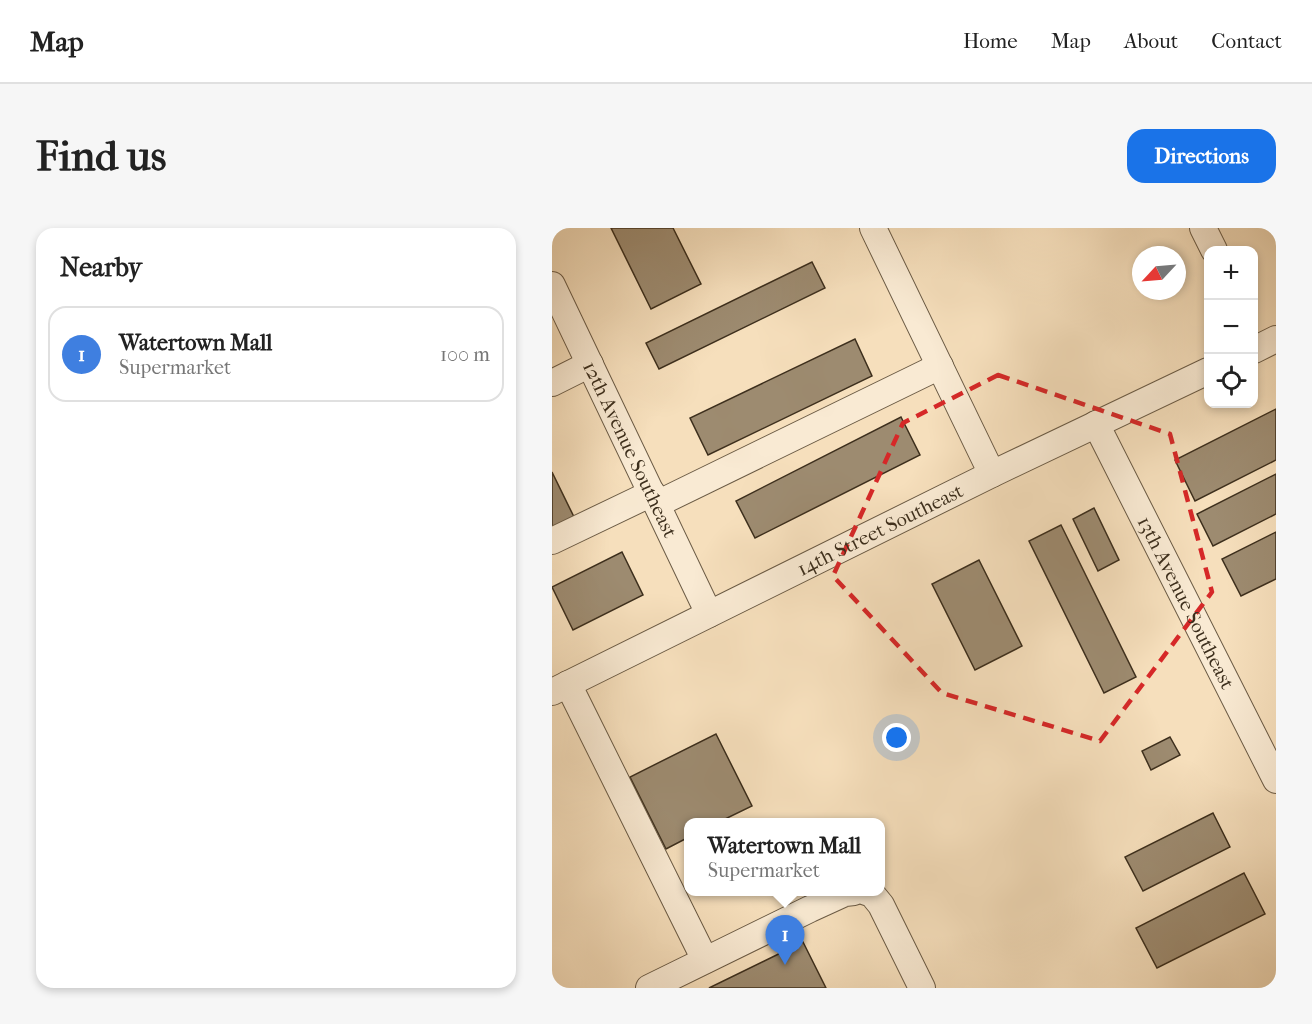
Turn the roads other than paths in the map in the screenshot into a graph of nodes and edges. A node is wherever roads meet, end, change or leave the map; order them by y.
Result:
1 (873, 228) edge
2 (1203, 228) edge
3 (1212, 246) edge
4 (552, 285) edge
5 (590, 364) junction
6 (940, 366) junction
7 (1204, 373) edge
8 (552, 382) edge
9 (1096, 424) junction
10 (992, 474) junction
11 (654, 499) junction
12 (552, 541) edge
13 (709, 614) junction
14 (560, 688) edge
15 (1276, 780) edge
16 (838, 896) edge
17 (874, 896) edge
18 (705, 960) junction
19 (649, 988) edge
20 (922, 988) edge

1 - 6 street
2 - 3 street
4 - 5 street, 12th Avenue Southeast
5 - 8 street
5 - 11 street, 12th Avenue Southeast
6 - 10 street
6 - 11 street
7 - 9 street, 14th Street Southeast
9 - 10 street, 14th Street Southeast
9 - 15 street, 13th Avenue Southeast
10 - 13 street, 14th Street Southeast
11 - 12 street
11 - 13 street, 12th Avenue Southeast
13 - 14 street, 14th Street Southeast
14 - 18 street
16 - 18 street
17 - 20 street
18 - 19 street

